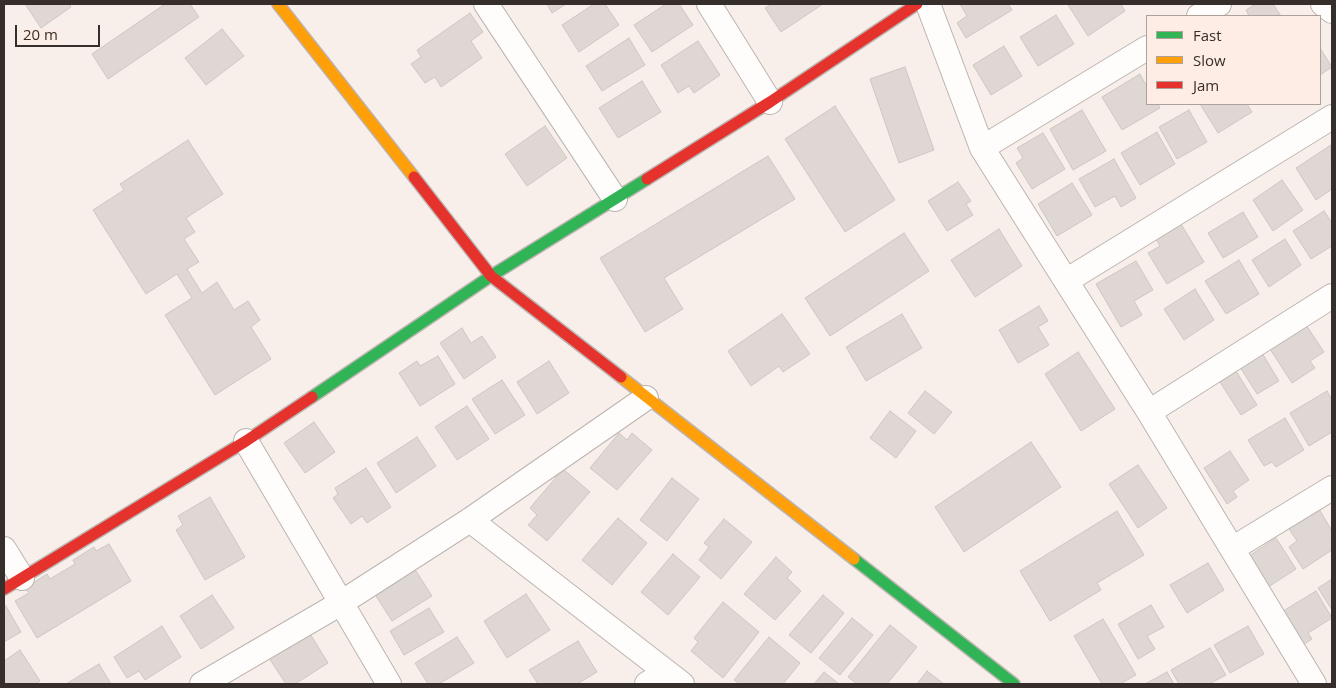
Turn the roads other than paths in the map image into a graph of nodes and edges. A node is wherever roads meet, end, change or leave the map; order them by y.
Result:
1 (278, 4) edge
2 (486, 4) edge
3 (709, 4) edge
4 (918, 4) edge
5 (928, 4) edge
6 (1219, 4) edge
7 (1323, 4) edge
8 (1332, 11) edge
9 (1201, 15) edge
10 (1146, 49) edge
11 (770, 102) junction
12 (1332, 117) edge
13 (982, 148) junction
14 (615, 199) junction
15 (491, 276) junction
16 (1066, 281) junction
17 (1332, 296) edge
18 (646, 398) junction
19 (1149, 412) junction
20 (246, 441) junction
21 (1332, 488) edge
22 (470, 520) junction
23 (4, 549) edge
24 (1232, 549) junction
25 (13, 583) edge
26 (341, 604) junction
27 (674, 678) edge
28 (202, 684) edge
29 (389, 684) edge
30 (647, 684) edge
31 (1014, 684) edge
32 (1314, 684) edge

1 - 15 street
2 - 14 street
3 - 11 street
4 - 11 street
5 - 13 street
6 - 9 street
7 - 8 street
10 - 13 street
11 - 14 street
12 - 16 street
13 - 16 street
14 - 15 street
15 - 18 street
15 - 20 street
16 - 19 street
17 - 19 street
18 - 22 street
18 - 31 street
19 - 24 street
20 - 25 street
20 - 26 street
21 - 24 street
22 - 26 street
22 - 27 street
23 - 25 street
24 - 32 street
26 - 28 street
26 - 29 street
27 - 30 street

